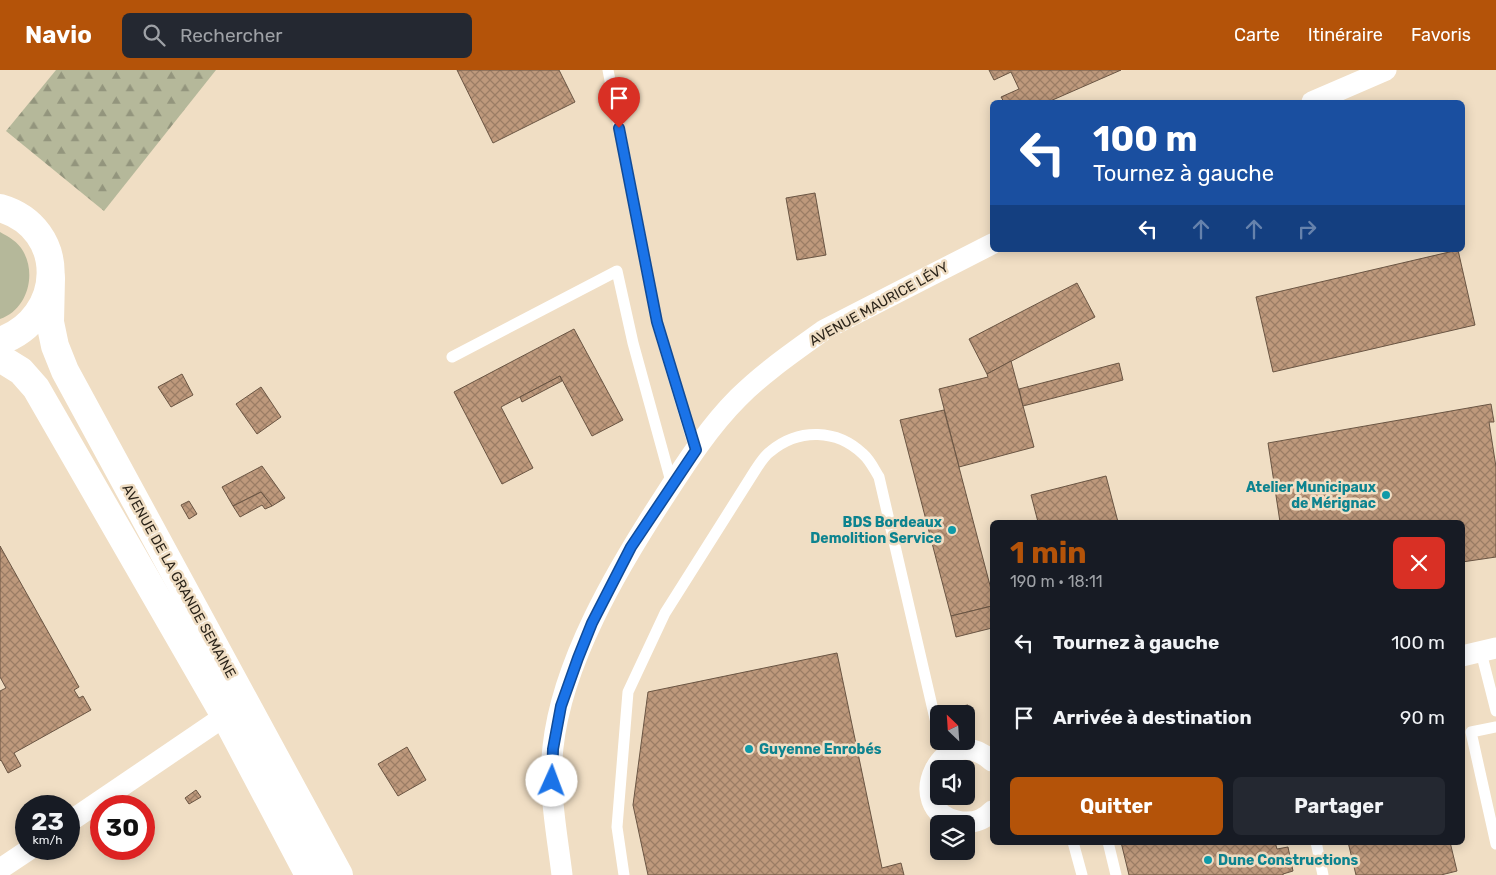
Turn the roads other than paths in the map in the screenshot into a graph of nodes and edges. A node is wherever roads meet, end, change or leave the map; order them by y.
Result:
1 (608, 70) edge
2 (1386, 70) edge
3 (1317, 100) edge
4 (0, 208) edge
5 (990, 245) edge
6 (51, 278) junction
7 (0, 341) edge
8 (452, 357) dead end
9 (0, 358) edge
10 (696, 450) junction
11 (672, 484) junction
12 (1480, 652) edge
13 (932, 705) edge
14 (1496, 711) edge
15 (225, 716) junction
16 (1496, 726) edge
17 (945, 750) edge
18 (974, 750) edge
19 (990, 759) edge
20 (990, 813) edge
21 (80, 815) edge
22 (1496, 844) edge
23 (1074, 845) edge
24 (1109, 845) edge
25 (1317, 845) edge
26 (15, 859) edge
27 (0, 869) edge
28 (308, 875) edge
29 (339, 875) edge
30 (562, 875) edge
31 (624, 875) edge
32 (1082, 875) edge
33 (1116, 875) edge
34 (1323, 875) edge

1 - 10 lane
2 - 3 street
4 - 6 main road
5 - 10 street, AVENUE MAURICE LÉVY
6 - 7 main road
6 - 29 main road, AVENUE DE LA GRANDE SEMAINE
8 - 11 lane
9 - 15 main road, AVENUE DE LA GRANDE SEMAINE
10 - 11 street, AVENUE MAURICE LÉVY
11 - 30 street, AVENUE MAURICE LÉVY
12 - 14 lane
13 - 31 lane
15 - 21 street
15 - 28 main road, AVENUE DE LA GRANDE SEMAINE
16 - 22 lane
17 - 20 street
18 - 19 street
23 - 32 lane
24 - 33 lane
25 - 34 lane
26 - 27 street

